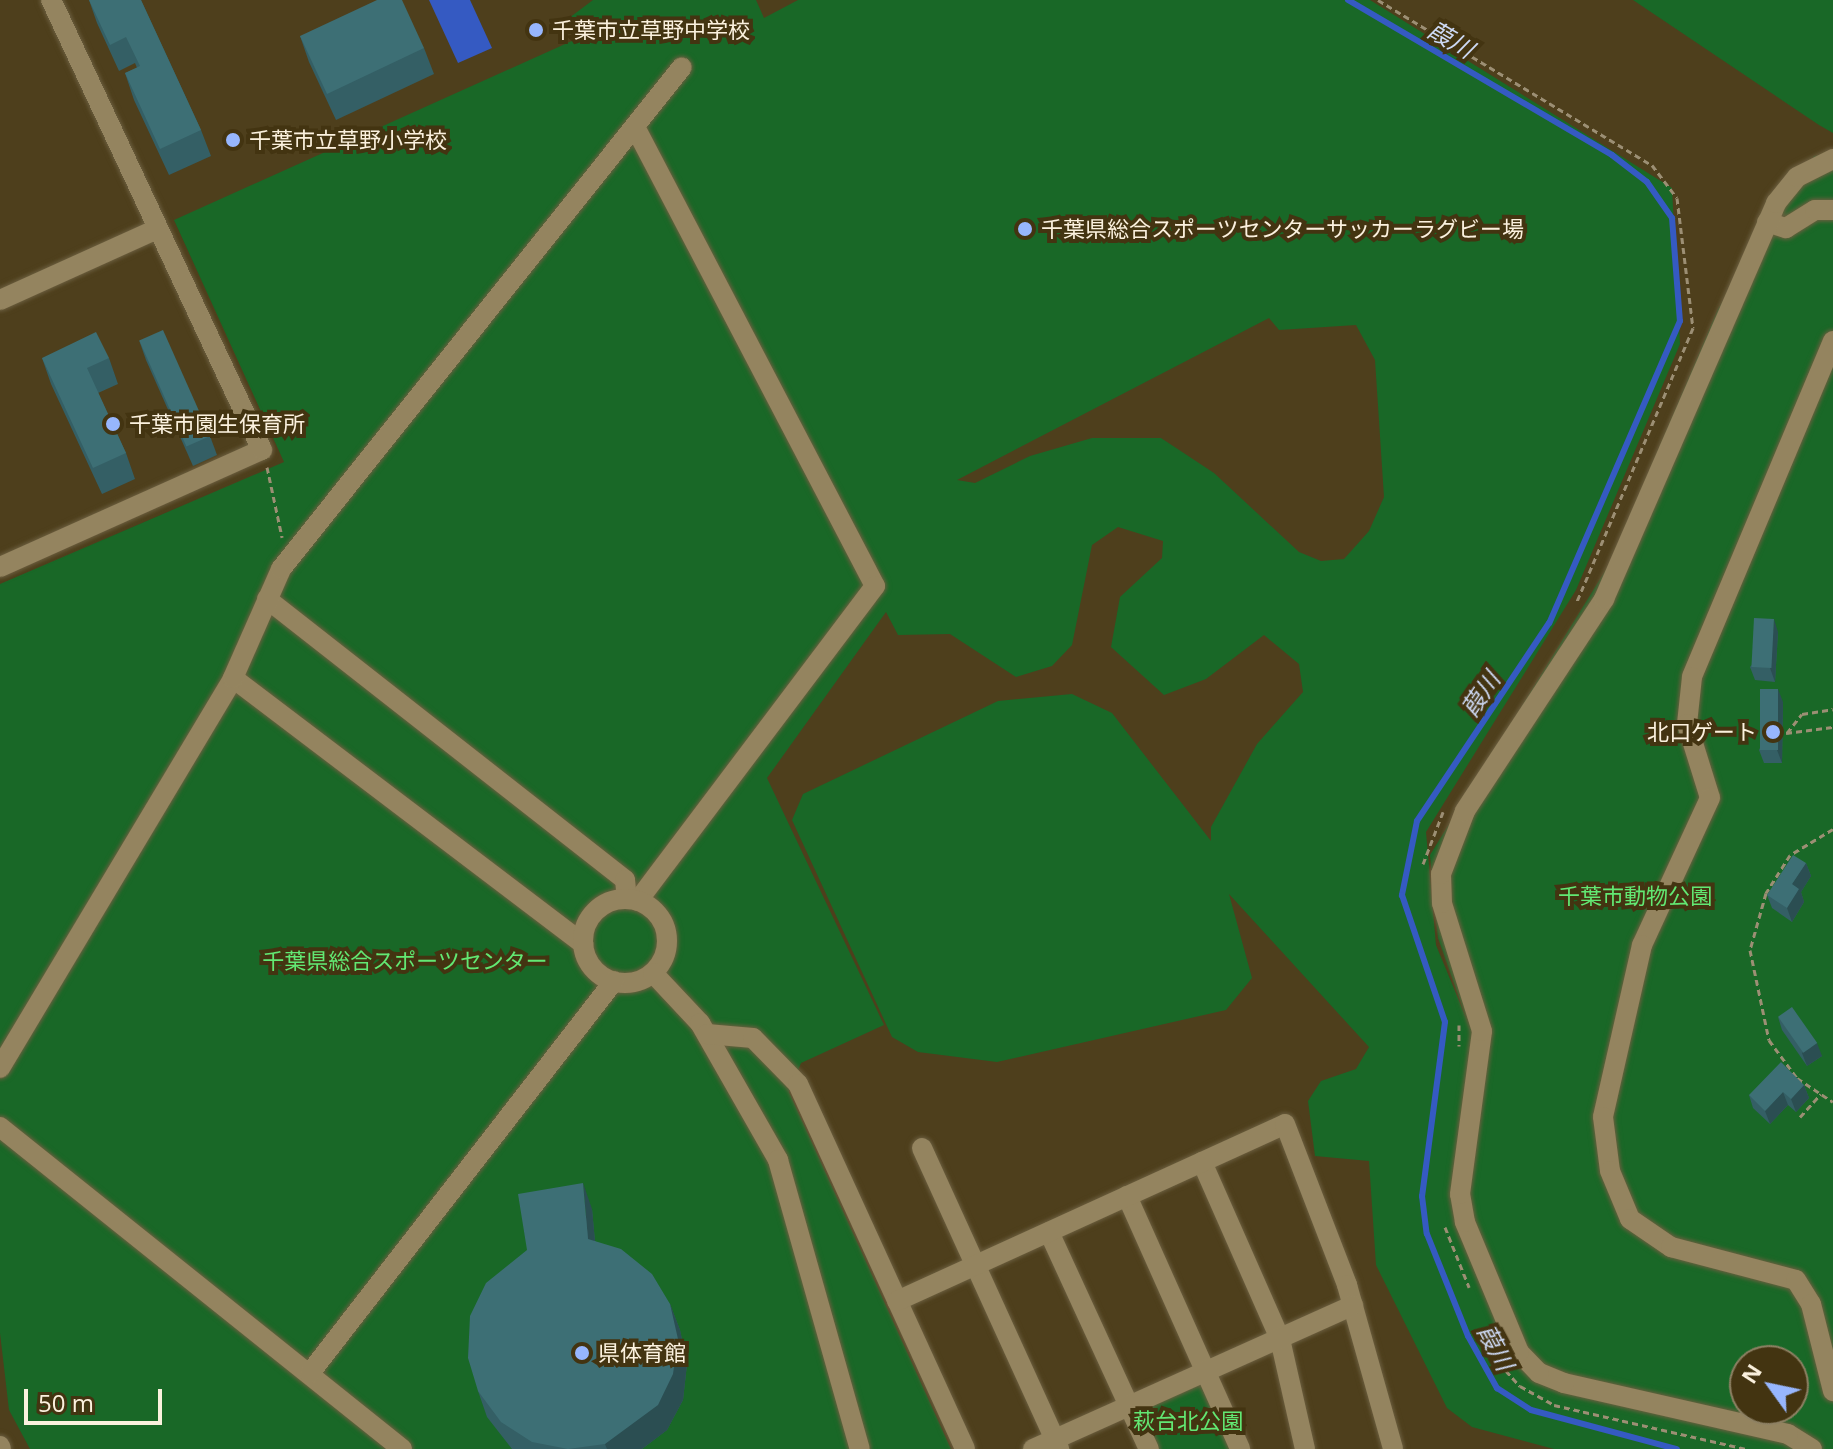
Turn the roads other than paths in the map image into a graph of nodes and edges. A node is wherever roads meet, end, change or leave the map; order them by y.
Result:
1 (51, 0) edge
2 (682, 67) dead end
3 (635, 127) junction
4 (1833, 159) edge
5 (1833, 210) edge
6 (1767, 222) junction
7 (155, 230) junction
8 (0, 300) edge
9 (1833, 341) edge
10 (0, 567) edge
11 (267, 599) junction
12 (233, 678) junction
13 (632, 899) junction
14 (583, 944) junction
15 (653, 973) junction
16 (614, 981) junction
17 (707, 1034) junction
18 (0, 1068) edge
19 (0, 1127) edge
20 (922, 1148) dead end
21 (1202, 1162) junction
22 (1127, 1196) junction
23 (1049, 1232) junction
24 (976, 1264) junction
25 (897, 1301) junction
26 (1353, 1305) junction
27 (1280, 1339) junction
28 (1204, 1372) junction
29 (310, 1373) junction
30 (1833, 1391) edge
31 (1129, 1406) junction
32 (1057, 1445) edge
33 (402, 1449) edge
34 (860, 1449) edge
35 (965, 1449) edge
36 (1033, 1449) edge
37 (1149, 1449) edge
38 (1240, 1449) edge
39 (1305, 1449) edge
40 (1393, 1449) edge
41 (1812, 1449) edge

1 - 7 street
2 - 3 street
3 - 11 street
3 - 13 street
4 - 6 street
5 - 6 street
6 - 41 street
7 - 8 street
7 - 10 street
9 - 30 street
11 - 12 street
11 - 13 street
12 - 14 street
12 - 18 street
13 - 14 street
13 - 15 street
14 - 16 street
15 - 16 street
15 - 17 street
16 - 29 street
17 - 25 street
17 - 34 street
19 - 29 street
20 - 24 street
21 - 22 street
21 - 26 street
21 - 27 street
22 - 23 street
22 - 28 street
23 - 24 street
23 - 31 street
24 - 25 street
24 - 32 street
25 - 35 street
26 - 27 street
26 - 40 street
27 - 28 street
27 - 39 street
28 - 31 street
28 - 38 street
29 - 33 street
31 - 32 street
31 - 37 street
32 - 36 street

